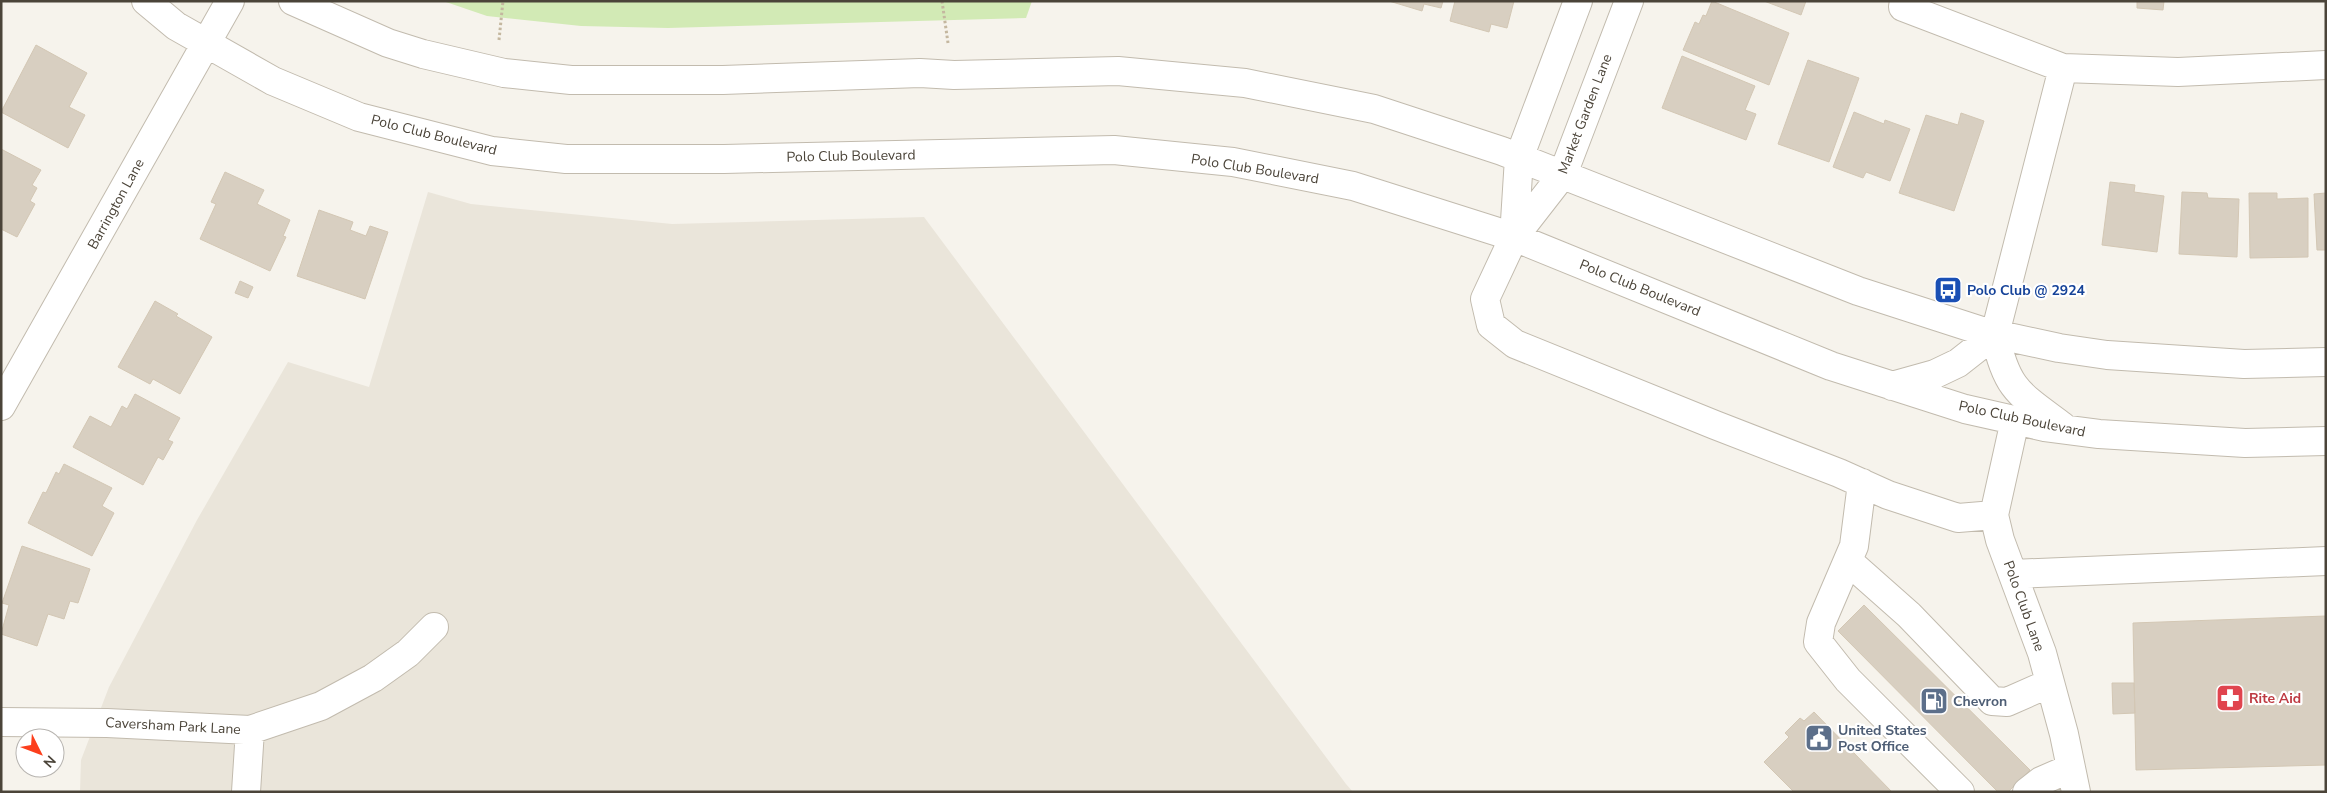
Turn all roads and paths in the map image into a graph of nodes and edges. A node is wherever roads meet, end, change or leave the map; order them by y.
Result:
1 (146, 1) edge
2 (230, 1) edge
3 (293, 1) edge
4 (503, 1) edge
5 (942, 1) edge
6 (1578, 1) edge
7 (1629, 1) edge
8 (1904, 1) edge
9 (945, 30) dead end
10 (206, 43) junction
11 (2326, 65) edge
12 (2063, 68) junction
13 (493, 70) junction
14 (1519, 158) junction
15 (1563, 174) junction
16 (1514, 237) junction
17 (1995, 334) junction
18 (2326, 362) edge
19 (1892, 386) junction
20 (1, 406) edge
21 (2015, 420) junction
22 (2067, 430) junction
23 (2326, 442) edge
24 (1862, 483) junction
25 (1994, 515) junction
26 (1848, 561) junction
27 (2326, 561) edge
28 (2012, 574) junction
29 (434, 627) dead end
30 (2050, 683) junction
31 (1, 722) edge
32 (250, 730) junction
33 (2074, 780) edge
34 (246, 792) edge
35 (1960, 792) edge
36 (2027, 792) edge

1 - 10 street, Polo Club Boulevard
2 - 10 street, Barrington Lane
3 - 13 street
4 - 13 path
5 - 9 path
6 - 14 street
7 - 15 street, Market Garden Lane
8 - 12 street
10 - 16 street, Polo Club Boulevard
10 - 20 street, Barrington Lane
11 - 12 street
12 - 17 street
13 - 14 street
14 - 15 street
14 - 16 street
15 - 16 street, Market Garden Lane
15 - 17 street
16 - 19 street, Polo Club Boulevard
16 - 24 street
17 - 18 street
17 - 19 street
17 - 22 street
19 - 21 street, Polo Club Boulevard
21 - 22 street, Polo Club Boulevard
21 - 25 street, Polo Club Lane
22 - 23 street, Polo Club Boulevard
24 - 25 street
24 - 26 street
25 - 28 street, Polo Club Lane
26 - 30 street
26 - 35 street
27 - 28 street
28 - 30 street, Polo Club Lane
29 - 32 street, Caversham Park Lane
30 - 33 street, Polo Club Lane
31 - 32 street, Caversham Park Lane
32 - 34 street
33 - 36 street

